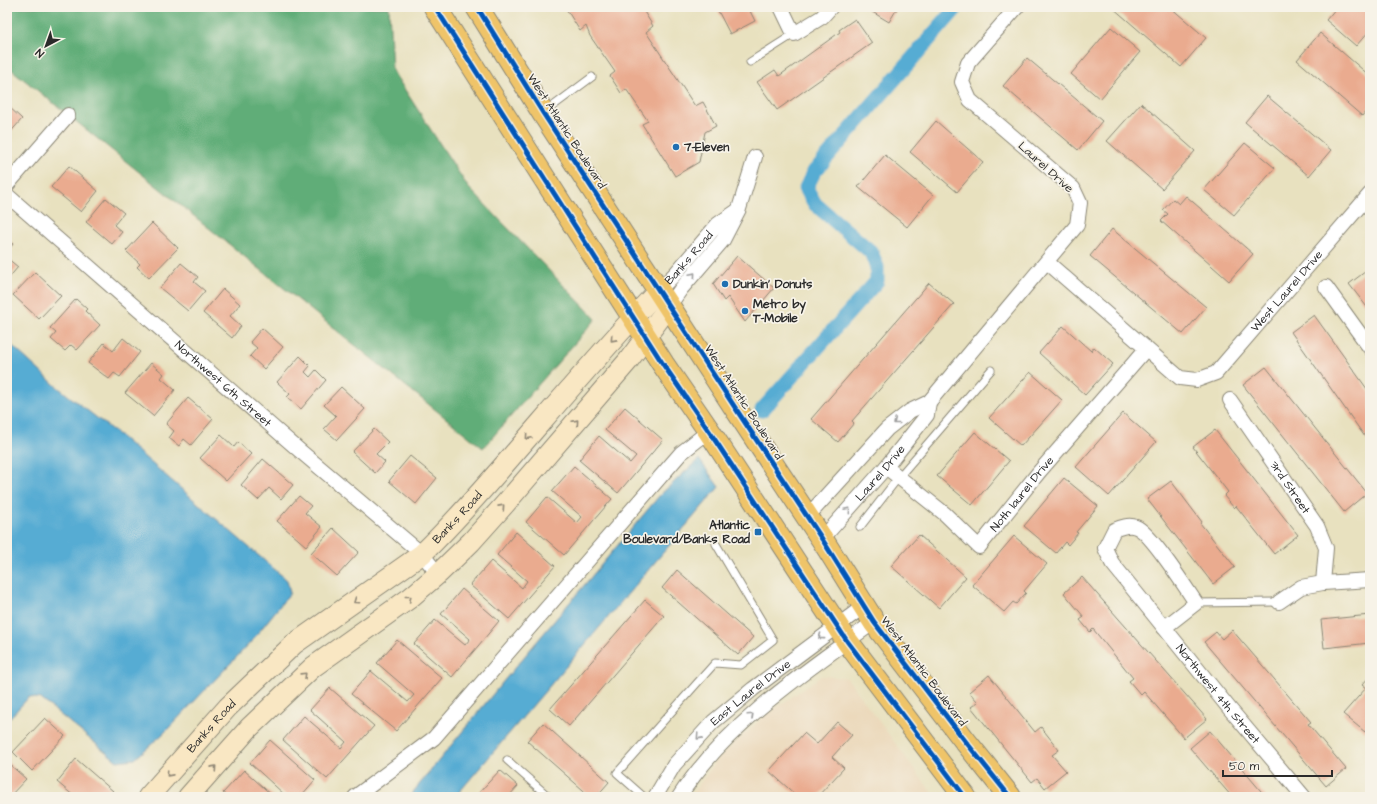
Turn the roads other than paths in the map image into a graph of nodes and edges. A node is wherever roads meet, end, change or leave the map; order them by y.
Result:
1 (435, 7) edge
2 (477, 7) edge
3 (781, 7) edge
4 (831, 7) edge
5 (1017, 7) edge
6 (794, 34) junction
7 (750, 62) dead end
8 (592, 77) dead end
9 (543, 113) junction
10 (68, 116) dead end
11 (755, 158) dead end
12 (7, 186) edge
13 (1370, 194) edge
14 (7, 195) edge
15 (1047, 262) junction
16 (1326, 287) dead end
17 (664, 298) junction
18 (633, 318) junction
19 (646, 337) junction
20 (1370, 348) edge
21 (1146, 349) junction
22 (991, 370) dead end
23 (1230, 400) dead end
24 (929, 402) junction
25 (709, 431) junction
26 (886, 467) junction
27 (898, 478) junction
28 (807, 516) junction
29 (860, 527) dead end
30 (822, 539) junction
31 (716, 544) dead end
32 (422, 554) junction
33 (438, 574) junction
34 (1370, 580) edge
35 (1323, 583) junction
36 (1279, 602) joint
37 (1196, 603) junction
38 (869, 614) junction
39 (1164, 628) junction
40 (842, 634) junction
41 (280, 658) junction
42 (508, 760) dead end
43 (196, 793) edge
44 (148, 797) edge
45 (355, 797) edge
46 (549, 797) edge
47 (644, 797) edge
48 (655, 797) edge
49 (679, 797) edge
50 (965, 797) edge
51 (1010, 797) edge
52 (1304, 797) edge

1 - 18 main road
2 - 9 main road, West Atlantic Boulevard
3 - 6 street
4 - 6 street
5 - 15 street, Laurel Drive
6 - 7 lane
8 - 9 lane
9 - 17 main road, West Atlantic Boulevard
10 - 12 street
11 - 17 street, Banks Road
13 - 21 street, West Laurel Drive
14 - 32 street, Northwest 6th Street
15 - 21 street
15 - 24 street, Laurel Drive
16 - 20 street
17 - 18 street, Banks Road
17 - 19 street, Banks Road
17 - 28 main road, West Atlantic Boulevard
18 - 19 main road
18 -> 32 street, Banks Road
19 - 25 main road
33 -> 19 street, Banks Road
21 - 27 street, Noth laurel Drive
22 - 27 lane
23 - 35 street, 3rd Street
24 - 26 street, Laurel Drive
24 -> 28 street, Laurel Drive
25 - 40 main road
25 - 45 street
26 - 27 street, Noth laurel Drive
30 -> 26 street, Laurel Drive
27 - 29 lane
28 - 30 main road, West Atlantic Boulevard
30 - 38 main road, West Atlantic Boulevard
31 - 47 lane
32 - 33 street, Northwest 6th Street
32 -> 41 street, Banks Road
43 -> 33 street, Banks Road
34 - 35 street
35 - 36 street
36 - 37 lane
37 - 39 street
37 - 39 street, Northwest 4th Street
38 - 40 street, East Laurel Drive
38 - 40 street, East Laurel Drive
38 - 51 main road, West Atlantic Boulevard
39 - 52 street, Northwest 4th Street
40 -> 48 street, East Laurel Drive
49 -> 40 street, East Laurel Drive
40 - 50 main road
41 - 43 street
41 -> 44 street, Banks Road
42 - 46 lane

